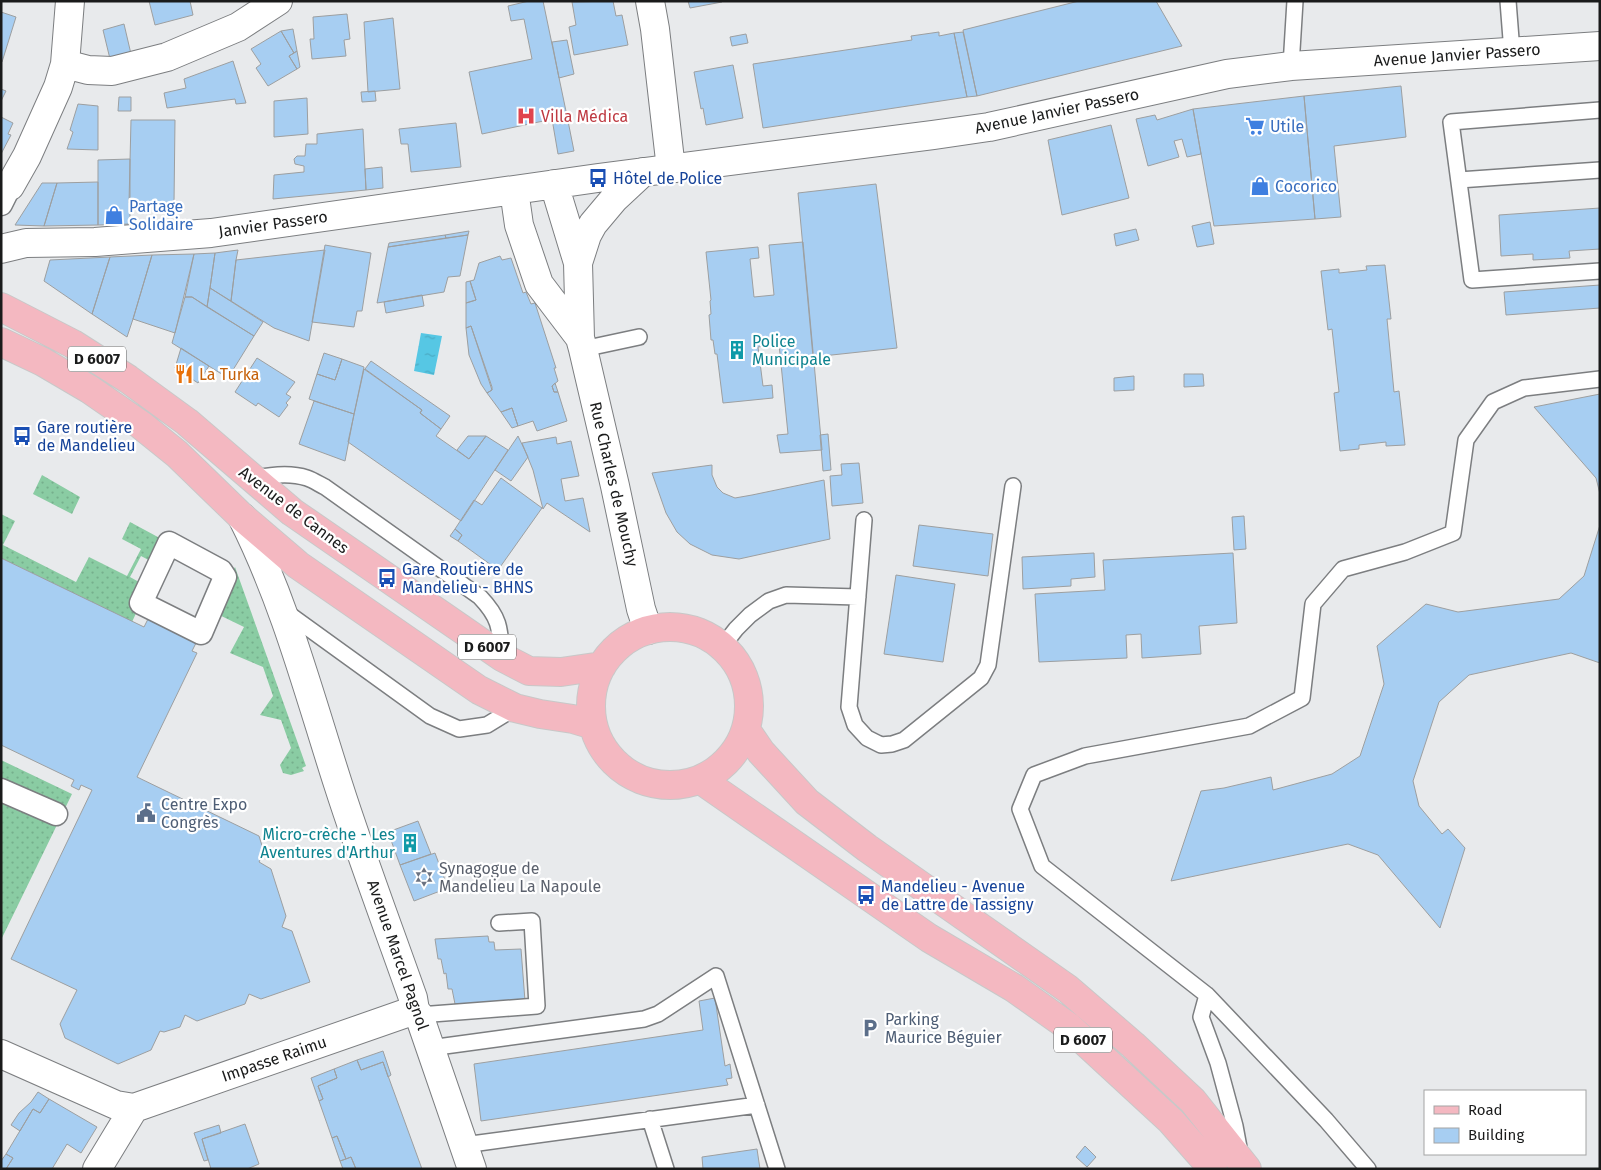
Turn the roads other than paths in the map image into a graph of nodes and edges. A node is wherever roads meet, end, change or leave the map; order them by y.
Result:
1 (70, 1) edge
2 (278, 1) edge
3 (650, 1) edge
4 (1295, 1) edge
5 (1508, 1) edge
6 (1600, 46) edge
7 (1512, 52) junction
8 (65, 64) junction
9 (1291, 66) junction
10 (1600, 110) edge
11 (671, 169) junction
12 (1600, 170) edge
13 (643, 172) junction
14 (1458, 180) junction
15 (554, 184) junction
16 (514, 190) junction
17 (6, 195) edge
18 (1, 249) edge
19 (578, 263) junction
20 (1600, 271) edge
21 (1, 307) edge
22 (639, 337) dead end
23 (1, 342) edge
24 (581, 344) junction
25 (1600, 379) edge
26 (252, 479) junction
27 (1013, 486) dead end
28 (242, 517) junction
29 (864, 520) dead end
30 (858, 597) junction
31 (282, 610) junction
32 (648, 630) junction
33 (722, 647) junction
34 (502, 657) junction
35 (602, 666) junction
36 (515, 708) junction
37 (593, 725) junction
38 (746, 730) junction
39 (701, 780) junction
40 (1, 790) edge
41 (56, 814) dead end
42 (499, 923) dead end
43 (1207, 995) junction
44 (417, 1012) junction
45 (430, 1048) junction
46 (1, 1054) edge
47 (757, 1105) junction
48 (134, 1108) junction
49 (650, 1119) junction
50 (468, 1157) edge
51 (1244, 1166) edge
52 (97, 1169) edge
53 (666, 1169) edge
54 (777, 1169) edge
55 (1213, 1169) edge
56 (1368, 1169) edge

1 - 8 street
2 - 8 street
3 - 11 street
4 - 9 lane
5 - 7 lane
6 - 7 street, Avenue Janvier Passero
7 - 9 street, Avenue Janvier Passero
8 - 17 street
9 - 11 street, Avenue Janvier Passero
10 - 14 lane
11 - 13 street, Avenue Janvier Passero
12 - 14 lane
13 - 15 street, Avenue Janvier Passero
13 - 19 street, Rue Charles de Mouchy
14 - 20 lane
15 - 16 street, Avenue Janvier Passero
15 - 19 street, Rue Charles de Mouchy
16 - 18 street, Janvier Passero
16 - 24 street, Rue Charles de Mouchy
19 - 24 street, Rue Charles de Mouchy
21 - 26 main road, Avenue de Cannes / D 6007
22 - 24 lane
23 - 28 main road, Avenue de Cannes / D 6007
24 - 32 street, Rue Charles de Mouchy
25 - 43 lane
26 - 34 main road, Avenue de Cannes / D 6007
26 - 34 lane
27 - 30 lane
28 - 31 street, Avenue Marcel Pagnol
28 - 36 main road, Avenue de Cannes / D 6007
29 - 30 lane
30 - 33 lane
31 - 36 lane
31 - 44 street, Avenue Marcel Pagnol
32 - 33 main road
32 - 35 main road
33 - 38 main road
34 - 35 main road, Avenue de Cannes / D 6007
35 - 37 main road
36 - 37 main road, Avenue de Cannes / D 6007
37 - 39 main road
38 - 39 main road
38 - 51 main road, D 6007
39 - 55 main road, D 6007
40 - 41 street
42 - 44 lane
43 - 51 lane
43 - 56 lane
44 - 45 street, Avenue Marcel Pagnol
44 - 48 street, Impasse Raimu
45 - 47 lane
45 - 50 street, Avenue Marcel Pagnol
46 - 48 street
47 - 49 lane
47 - 54 lane
48 - 52 street
49 - 50 lane
49 - 53 lane

